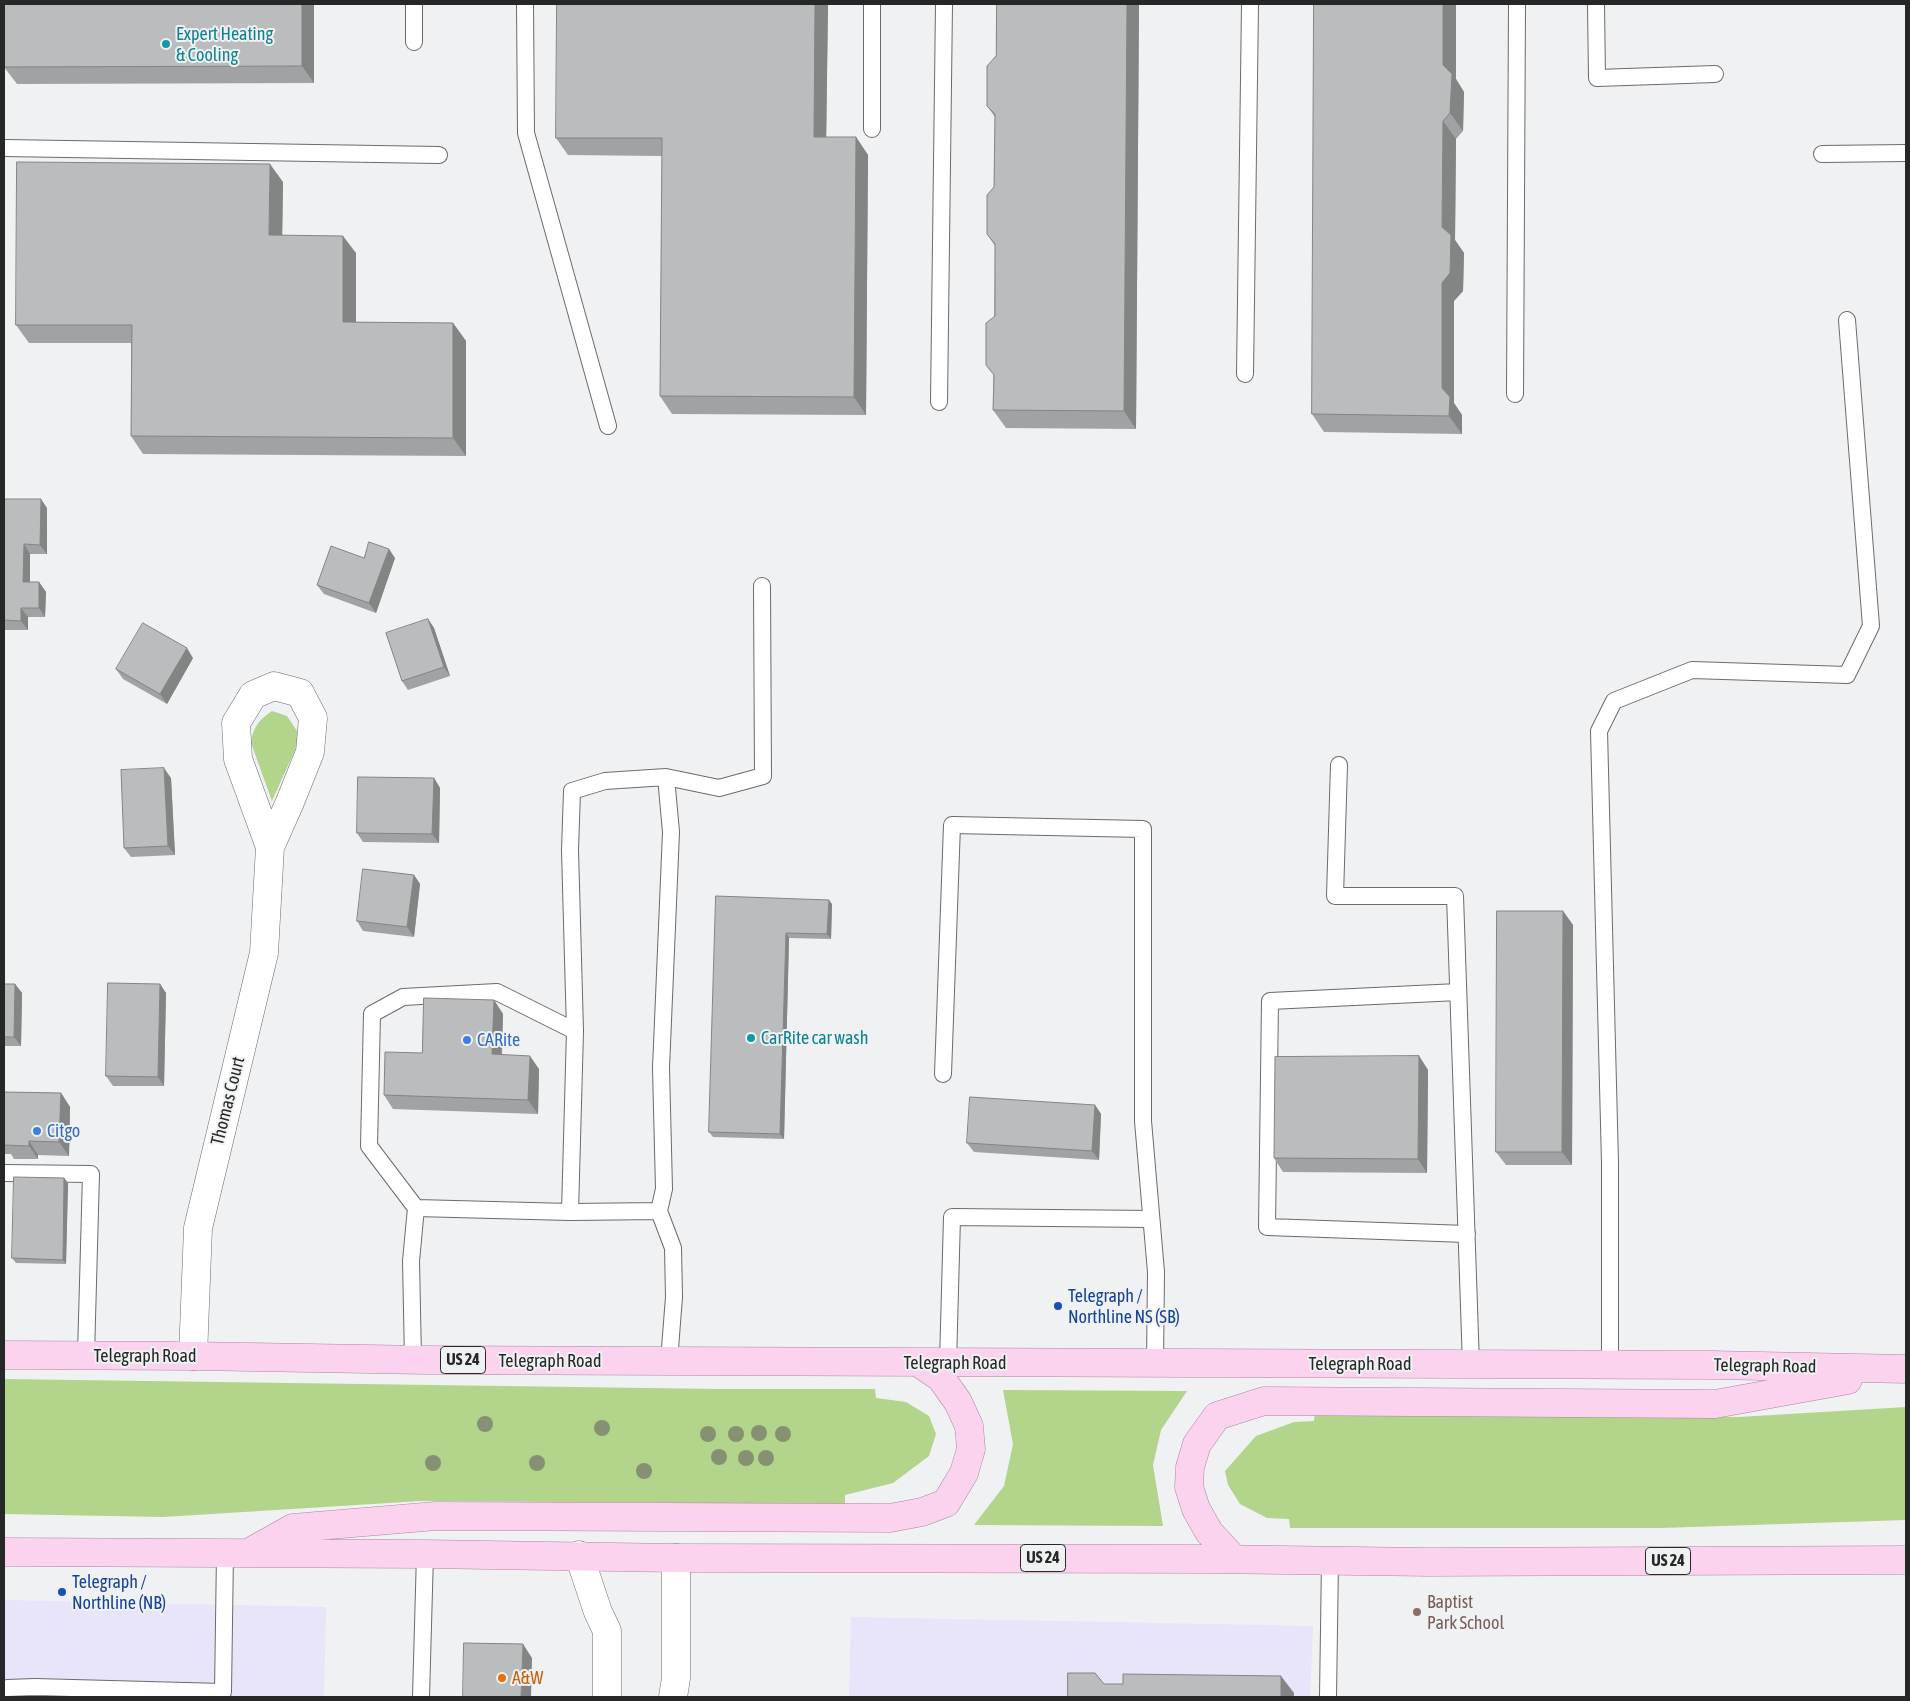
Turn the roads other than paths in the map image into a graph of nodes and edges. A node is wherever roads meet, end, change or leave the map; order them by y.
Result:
1 (414, 4) edge
2 (525, 4) edge
3 (872, 4) edge
4 (944, 4) edge
5 (1250, 4) edge
6 (1517, 4) edge
7 (1596, 4) edge
8 (414, 42) dead end
9 (1715, 74) dead end
10 (872, 129) dead end
11 (4, 148) edge
12 (1906, 153) edge
13 (1822, 154) dead end
14 (439, 155) dead end
15 (1847, 320) dead end
16 (1245, 374) dead end
17 (1515, 394) dead end
18 (939, 402) dead end
19 (608, 426) dead end
20 (762, 586) dead end
21 (1339, 765) dead end
22 (666, 777) junction
23 (270, 847) junction
24 (1458, 992) junction
25 (575, 1030) junction
26 (943, 1074) dead end
27 (4, 1174) edge
28 (416, 1208) junction
29 (659, 1211) junction
30 (570, 1212) junction
31 (1151, 1219) junction
32 (1467, 1234) junction
33 (4, 1355) edge
34 (86, 1355) junction
35 (193, 1356) junction
36 (413, 1359) junction
37 (669, 1361) junction
38 (919, 1362) junction
39 (948, 1363) junction
40 (1155, 1363) junction
41 (1471, 1365) junction
42 (1610, 1365) junction
43 (1906, 1369) edge
44 (4, 1552) edge
45 (236, 1553) junction
46 (425, 1554) junction
47 (579, 1555) junction
48 (676, 1558) junction
49 (1234, 1559) junction
50 (1330, 1560) junction
51 (1906, 1560) edge
52 (4, 1691) edge
53 (422, 1697) edge
54 (607, 1697) edge
55 (673, 1697) edge
56 (1328, 1697) edge

1 - 8 lane
2 - 19 lane
3 - 10 lane
4 - 18 lane
5 - 16 lane
6 - 17 lane
7 - 9 lane
11 - 14 lane
12 - 13 lane
15 - 42 lane
20 - 22 lane
21 - 24 lane
22 - 25 lane
22 - 29 lane
23 - 23 street, Thomas Court
23 - 35 street, Thomas Court
24 - 32 lane
24 - 32 lane
25 - 28 lane
25 - 30 lane
26 - 31 lane
27 - 34 lane
28 - 30 lane
28 - 36 lane
29 - 30 lane
29 - 37 lane
31 - 39 lane
31 - 40 lane
32 - 41 lane
33 - 34 main road, Telegraph Road / US 24
34 - 35 main road, Telegraph Road / US 24
35 - 36 main road, Telegraph Road / US 24
36 - 37 main road, Telegraph Road / US 24
37 - 38 main road, Telegraph Road / US 24
38 - 39 main road, Telegraph Road / US 24
38 - 45 main road
39 - 40 main road, Telegraph Road / US 24
40 - 41 main road, Telegraph Road / US 24
41 - 42 main road, Telegraph Road / US 24
42 - 43 main road, Telegraph Road / US 24
43 - 49 main road
44 - 45 main road, US 24
45 - 46 main road, US 24
45 - 52 lane
46 - 47 main road, US 24
46 - 53 lane
47 - 48 main road, US 24
47 - 54 street
48 - 49 main road, US 24
48 - 55 street
49 - 50 main road, US 24
50 - 51 main road, US 24
50 - 56 lane

